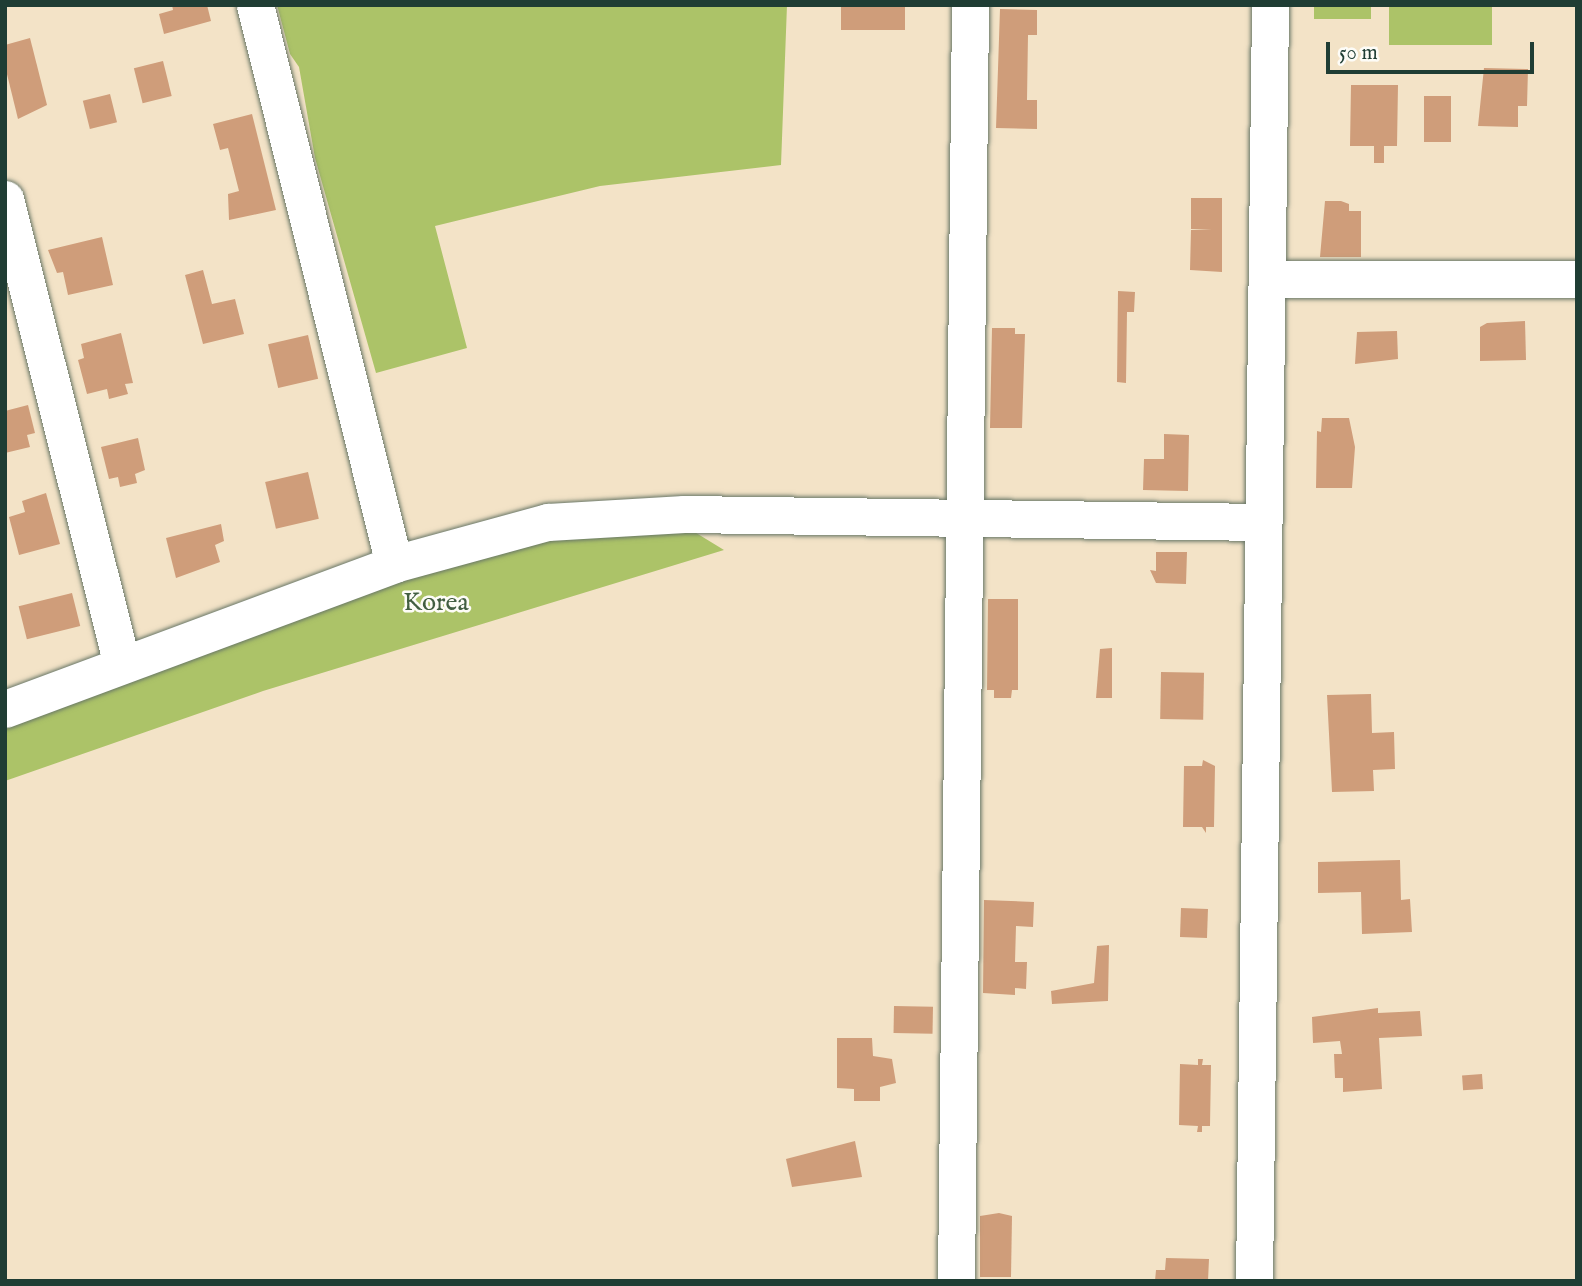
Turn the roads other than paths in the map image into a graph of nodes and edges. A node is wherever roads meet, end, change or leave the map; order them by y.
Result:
1 (255, 5) edge
2 (970, 5) edge
3 (1270, 5) edge
4 (5, 199) edge
5 (1269, 279) junction
6 (1577, 279) edge
7 (964, 520) junction
8 (1261, 522) junction
9 (394, 564) junction
10 (122, 664) junction
11 (5, 709) edge
12 (956, 1281) edge
13 (1254, 1281) edge

1 - 9 street
2 - 7 street
3 - 5 street
4 - 10 street
5 - 6 street
5 - 8 street
7 - 8 street
7 - 9 street
7 - 12 street
8 - 13 street
9 - 10 street
10 - 11 street

